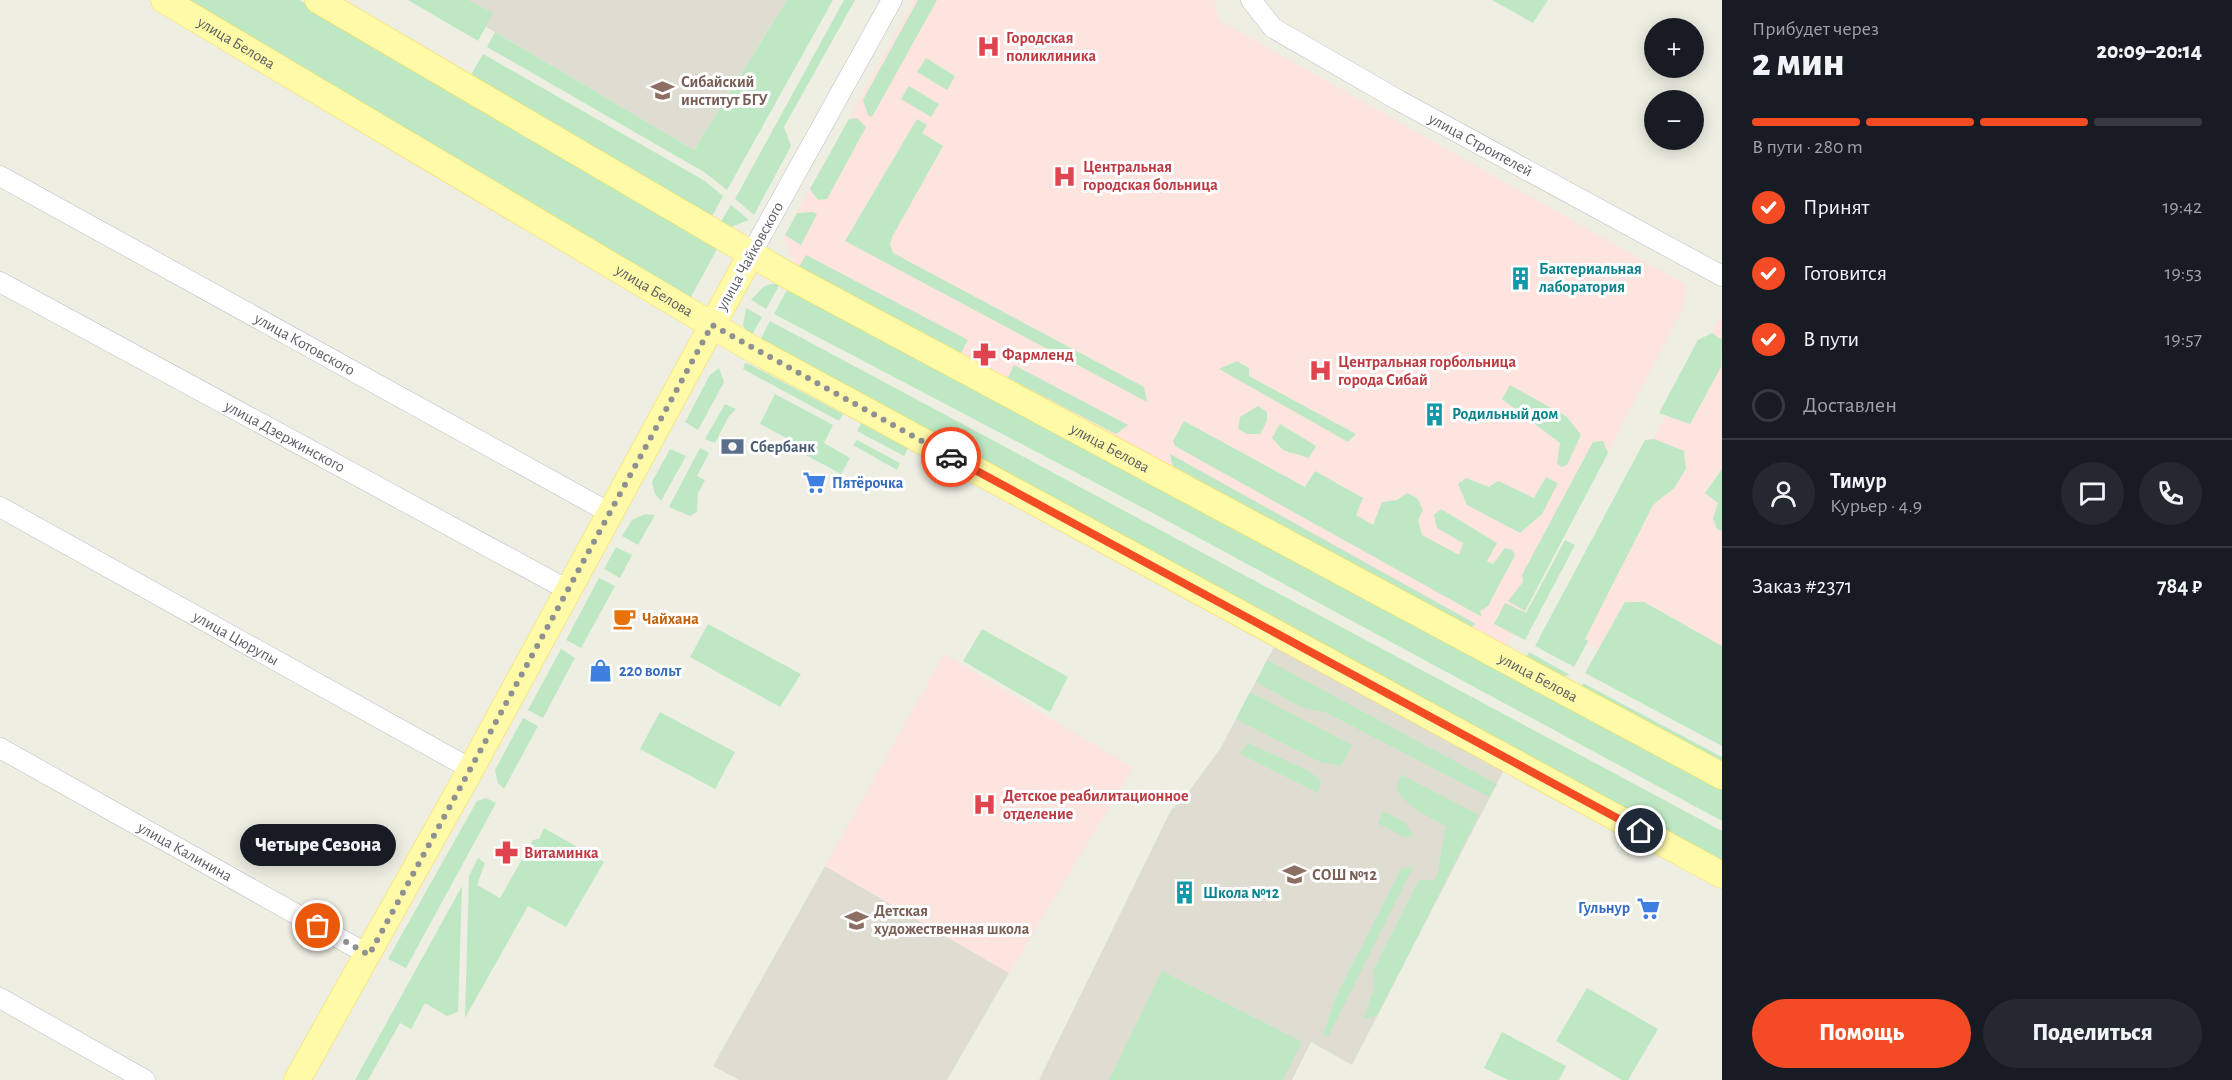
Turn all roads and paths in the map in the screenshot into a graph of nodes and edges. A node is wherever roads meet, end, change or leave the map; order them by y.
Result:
1 (164, 0) edge
2 (318, 0) edge
3 (892, 0) edge
4 (1251, 0) edge
5 (0, 176) edge
6 (751, 254) junction
7 (1722, 276) edge
8 (0, 282) edge
9 (712, 325) junction
10 (0, 507) edge
11 (610, 513) junction
12 (568, 590) junction
13 (0, 748) edge
14 (471, 769) junction
15 (1722, 776) edge
16 (1722, 874) edge
17 (369, 955) junction
18 (0, 998) edge
19 (145, 1080) edge
20 (297, 1080) edge

1 - 9 main road, улица Белова
2 - 6 main road, улица Белова
3 - 6 street, улица Чайковского
4 - 7 street, улица Строителей
5 - 11 street, улица Котовского
6 - 9 main road, улица Чайковского
6 - 15 main road, улица Белова
8 - 12 street, улица Дзержинского
9 - 11 main road, улица Чайковского
9 - 16 main road, улица Белова
10 - 14 street, улица Цюрупы
11 - 12 main road, улица Чайковского
12 - 14 main road, улица Чайковского
13 - 17 street, улица Калинина
14 - 17 main road, улица Чайковского
17 - 20 main road, улица Чайковского
18 - 19 street

